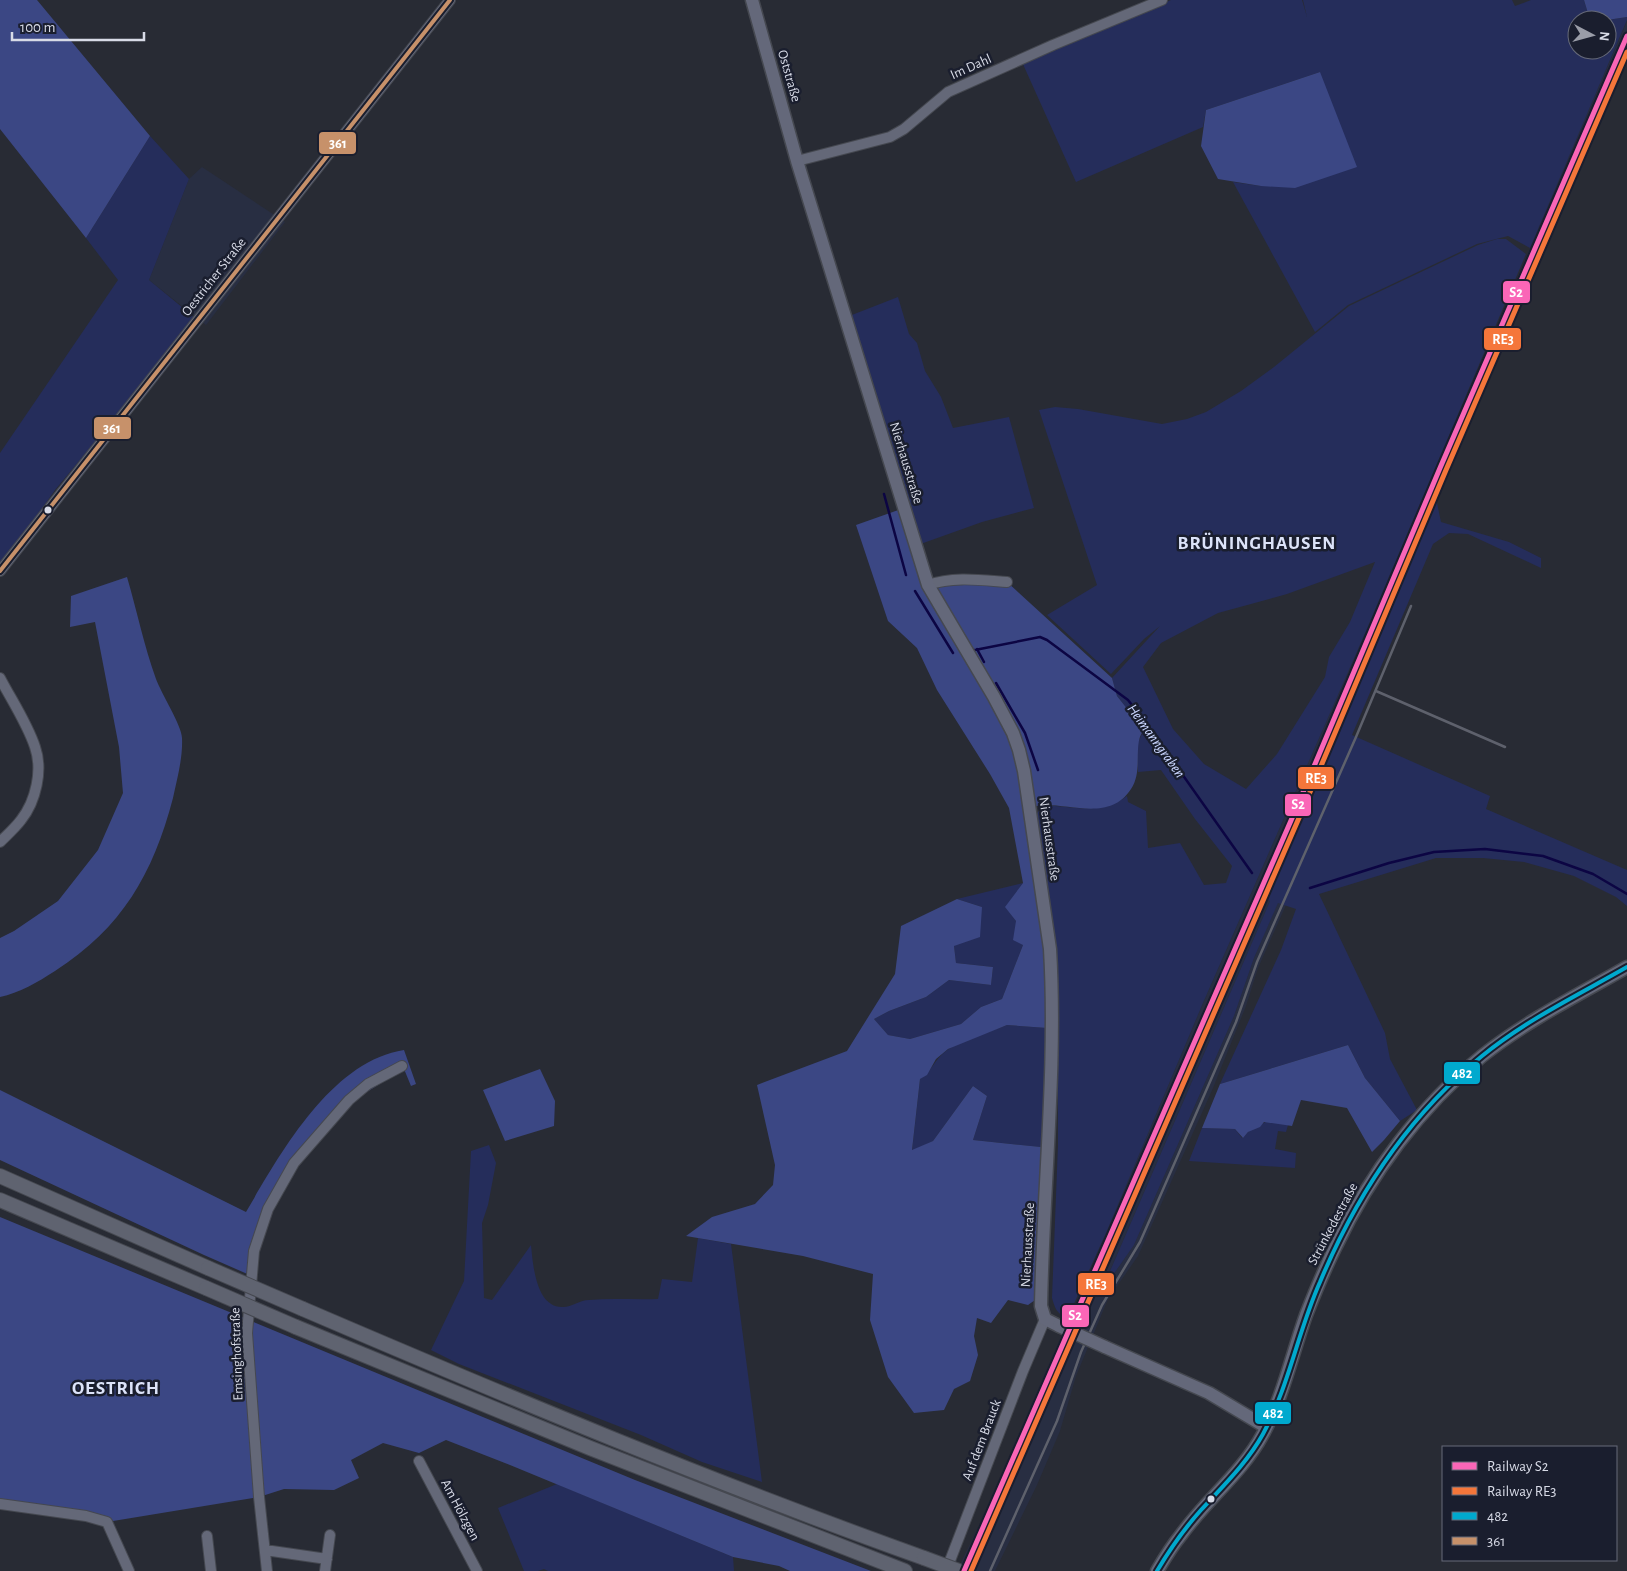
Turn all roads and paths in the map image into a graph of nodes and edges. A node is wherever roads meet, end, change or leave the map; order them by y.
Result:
1 (450, 0) edge
2 (752, 0) edge
3 (1162, 0) edge
4 (797, 160) junction
5 (0, 572) edge
6 (1007, 582) dead end
7 (928, 585) junction
8 (0, 678) edge
9 (0, 842) edge
10 (1627, 967) edge
11 (402, 1066) dead end
12 (0, 1176) edge
13 (0, 1200) edge
14 (1045, 1319) junction
15 (1266, 1427) junction
16 (419, 1461) dead end
17 (0, 1504) edge
18 (330, 1535) dead end
19 (207, 1536) dead end
20 (265, 1550) junction
21 (327, 1559) junction
22 (130, 1571) edge
23 (210, 1571) edge
24 (267, 1571) edge
25 (325, 1571) edge
26 (477, 1571) edge
27 (905, 1571) edge
28 (946, 1571) edge
29 (960, 1571) edge
30 (1157, 1571) edge

1 - 5 street, Oestricher Straße
2 - 4 main road, Oststraße
3 - 4 street, Im Dahl
4 - 7 main road, Nierhausstraße
6 - 7 street
7 - 14 main road, Nierhausstraße
8 - 9 street
10 - 15 main road, Strünkedestraße
11 - 20 street, Emsinghofstraße
12 - 29 highway, bridge
13 - 27 highway, bridge
14 - 15 main road, bridge
14 - 28 street, Auf dem Brauck
15 - 30 main road, Strünkedestraße
16 - 26 street, Am Hölzgen
17 - 22 street
18 - 21 street
19 - 23 street
20 - 21 street
20 - 24 street, Emsinghofstraße
21 - 25 street

